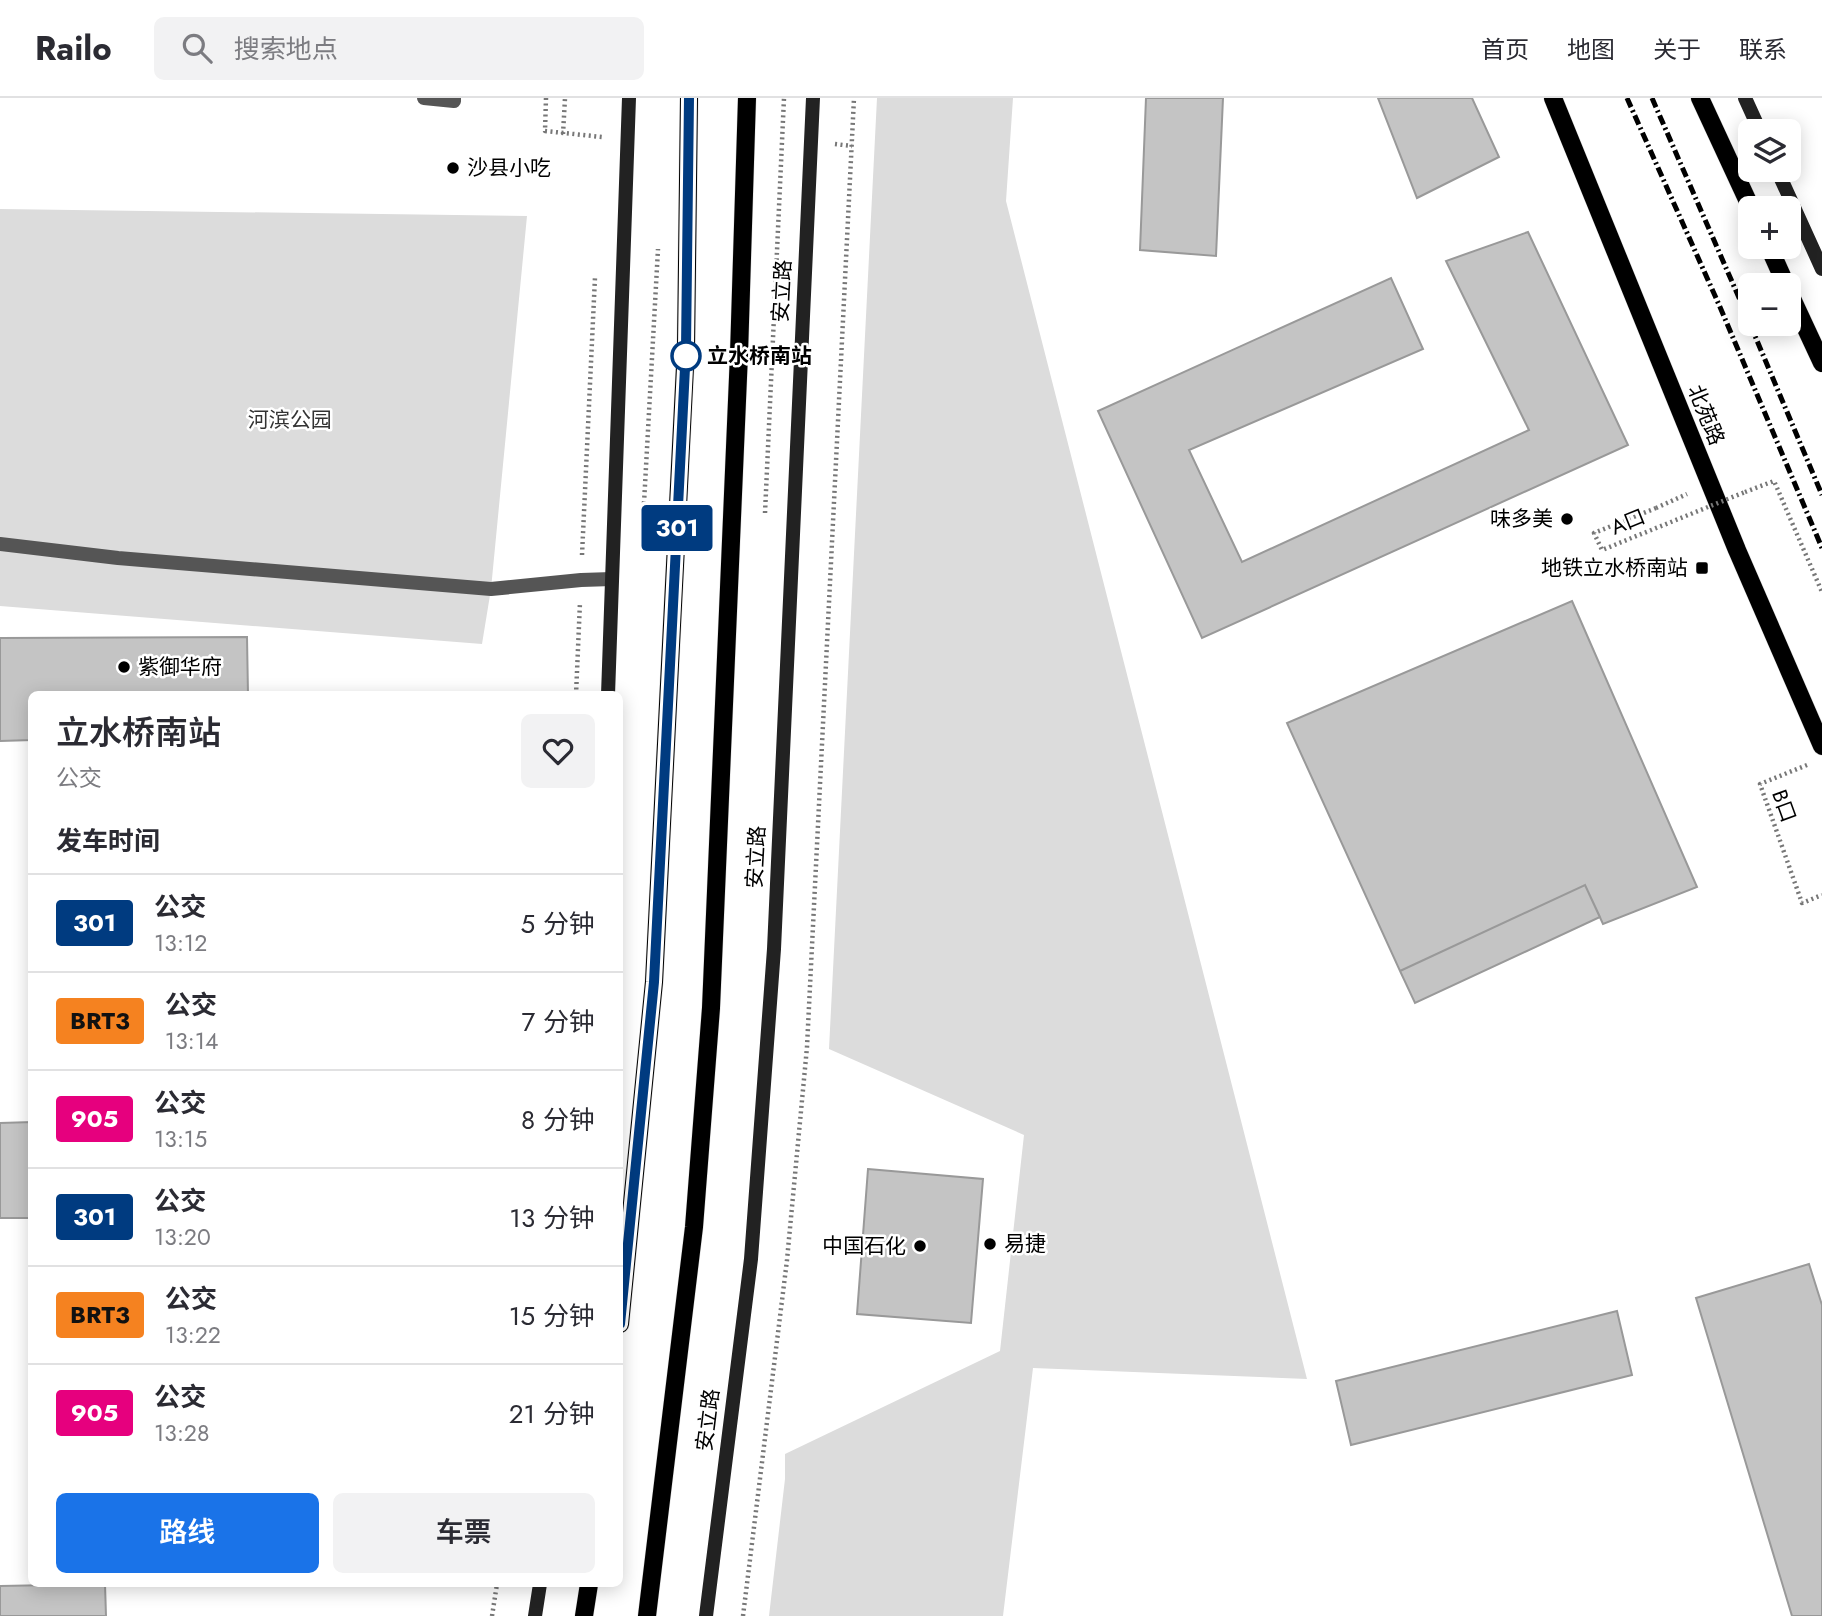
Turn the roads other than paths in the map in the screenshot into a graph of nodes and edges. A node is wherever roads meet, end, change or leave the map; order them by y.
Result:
1 (424, 98) edge
2 (454, 98) edge
3 (629, 98) edge
4 (689, 98) edge
5 (747, 98) edge
6 (813, 98) edge
7 (1553, 98) edge
8 (1700, 98) edge
9 (1745, 98) edge
10 (1755, 119) edge
11 (1782, 182) edge
12 (1745, 196) edge
13 (1822, 269) edge
14 (1801, 318) edge
15 (1822, 363) edge
16 (0, 544) edge
17 (612, 579) junction
18 (608, 691) edge
19 (1822, 746) edge
20 (623, 1294) edge
21 (540, 1587) edge
22 (589, 1587) edge
23 (535, 1616) edge
24 (584, 1616) edge
25 (647, 1616) edge
26 (706, 1616) edge

1 - 2 lane
3 - 17 street
4 - 20 main road
5 - 25 main road, 安立路
6 - 26 street, 安立路
7 - 19 main road, 北苑路
8 - 12 main road
9 - 10 street
11 - 13 street
14 - 15 main road
16 - 17 lane
17 - 18 street
21 - 23 street
22 - 24 main road

